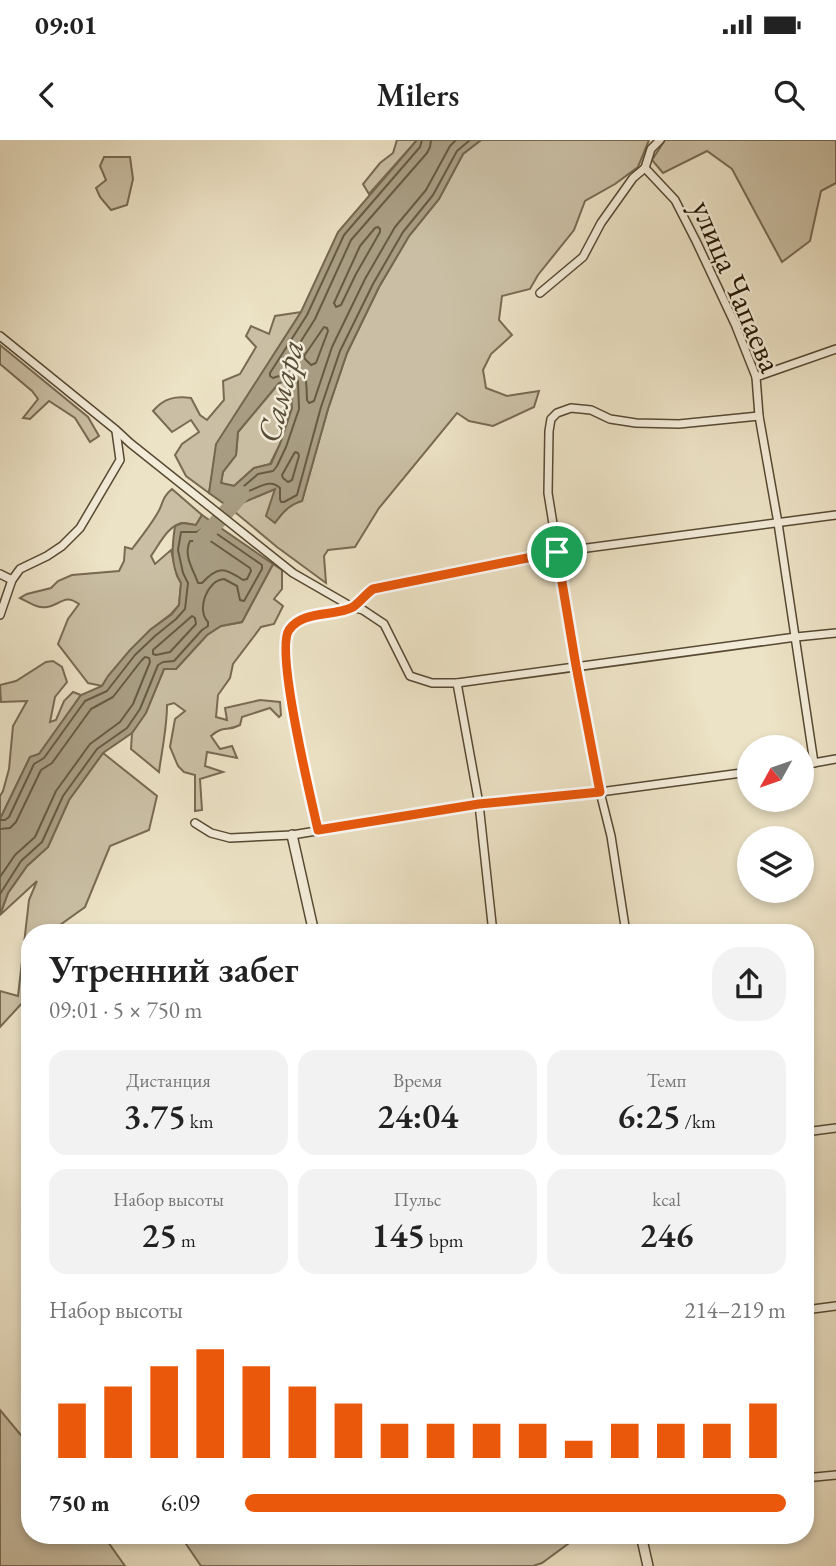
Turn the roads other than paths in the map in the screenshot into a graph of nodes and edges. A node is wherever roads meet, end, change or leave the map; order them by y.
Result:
1 (660, 140) edge
2 (645, 168) junction
3 (540, 293) dead end
4 (0, 336) edge
5 (836, 349) edge
6 (756, 377) junction
7 (759, 416) junction
8 (116, 430) junction
9 (836, 515) edge
10 (778, 523) junction
11 (557, 552) junction
12 (0, 574) edge
13 (12, 580) junction
14 (352, 607) junction
15 (0, 615) edge
16 (836, 633) edge
17 (796, 636) junction
18 (576, 666) junction
19 (457, 683) junction
20 (810, 735) edge
21 (836, 760) edge
22 (814, 763) edge
23 (737, 774) edge
24 (600, 792) junction
25 (479, 804) junction
26 (195, 823) dead end
27 (318, 830) junction
28 (292, 835) junction
29 (312, 924) edge
30 (492, 924) edge
31 (625, 924) edge
32 (836, 1128) edge
33 (814, 1131) edge
34 (836, 1306) edge
35 (814, 1309) edge
36 (836, 1475) edge
37 (814, 1477) edge
38 (643, 1544) edge
39 (648, 1566) edge

1 - 2 street
2 - 3 street
2 - 6 street, улица Чапаева
4 - 8 street
5 - 6 street
6 - 7 street, улица Чапаева
7 - 10 street, улица Чапаева
7 - 11 street
8 - 13 street
8 - 14 street
9 - 10 street
10 - 11 street
10 - 17 street, улица Чапаева
11 - 14 street
11 - 18 street
12 - 13 street
13 - 15 street
14 - 19 street
14 - 27 street
16 - 17 street
17 - 18 street
17 - 20 street, улица Чапаева
18 - 19 street
18 - 24 street
19 - 25 street
21 - 22 street
23 - 24 street
24 - 25 street
24 - 31 street
25 - 27 street
25 - 30 street
26 - 28 street
27 - 28 street
28 - 29 street
32 - 33 street
34 - 35 street
36 - 37 street
38 - 39 street

